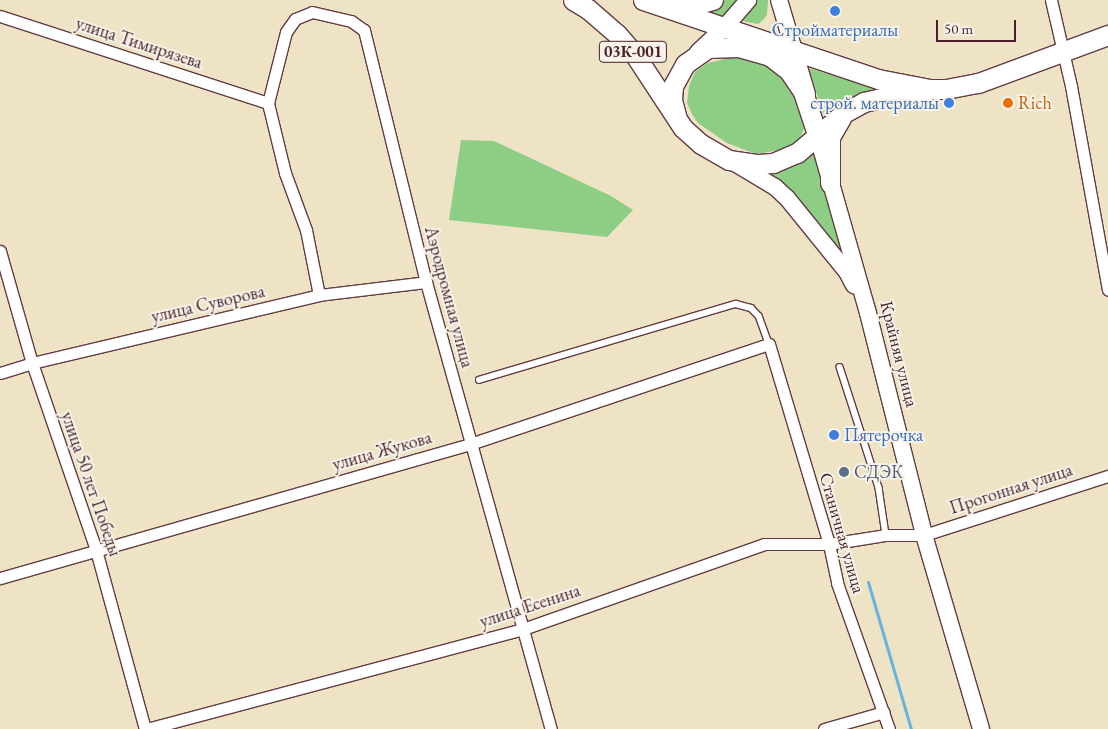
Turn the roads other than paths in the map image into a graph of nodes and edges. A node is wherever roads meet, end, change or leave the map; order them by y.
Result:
1 (573, 0) edge
2 (713, 0) edge
3 (748, 0) edge
4 (779, 0) edge
5 (1051, 0) edge
6 (651, 3) edge
7 (0, 17) edge
8 (724, 28) junction
9 (1108, 35) edge
10 (770, 44) junction
11 (739, 47) junction
12 (1062, 52) junction
13 (796, 53) junction
14 (686, 64) junction
15 (963, 87) junction
16 (268, 102) junction
17 (812, 113) junction
18 (844, 113) junction
19 (677, 119) junction
20 (817, 134) junction
21 (729, 160) junction
22 (830, 182) junction
23 (0, 251) edge
24 (426, 282) junction
25 (1108, 290) edge
26 (319, 296) junction
27 (868, 313) junction
28 (769, 344) junction
29 (32, 363) junction
30 (840, 367) dead end
31 (0, 373) edge
32 (479, 380) dead end
33 (470, 444) junction
34 (1108, 476) edge
35 (886, 535) junction
36 (924, 535) junction
37 (829, 544) junction
38 (96, 550) junction
39 (0, 578) edge
40 (523, 629) junction
41 (884, 712) junction
42 (146, 729) edge
43 (551, 729) edge
44 (824, 729) edge
45 (889, 729) edge
46 (981, 729) edge

1 - 19 main road, 03К-001
2 - 6 main road, 03К-001
3 - 8 main road, 03К-001
4 - 13 main road
5 - 12 street
6 - 8 main road, 03К-001
7 - 16 street, улица Тимирязева
8 - 10 main road, 03К-001
8 - 14 main road, 03К-001
9 - 12 main road, 03К-001
10 - 11 main road
10 - 13 main road, 03К-001
11 - 14 main road
11 - 17 main road
12 - 15 main road, 03К-001
12 - 25 street
13 - 15 main road, 03К-001
13 - 17 main road
14 - 19 main road, 03К-001
15 - 18 main road, 03К-001
16 - 24 street, Аэродромная улица
16 - 26 street
17 - 20 main road
18 - 20 main road, 03К-001
18 - 22 main road
19 - 21 main road, 03К-001
20 - 21 main road, 03К-001
20 - 22 main road, Крайняя улица
21 - 27 main road, 03К-001
22 - 27 main road, Крайняя улица
23 - 29 street, улица 50 лет Победы
24 - 26 street, улица Суворова
24 - 33 street, Аэродромная улица
26 - 29 street, улица Суворова
27 - 36 main road, Крайняя улица
28 - 32 lane
28 - 33 street, улица Жукова
28 - 37 street, Станичная улица
29 - 31 street, улица Суворова
29 - 38 street, улица 50 лет Победы
30 - 35 lane
33 - 38 street, улица Жукова
33 - 40 street, Аэродромная улица
34 - 36 street, Прогонная улица
35 - 36 street, улица Есенина
35 - 37 street, улица Есенина
36 - 46 main road, Крайняя улица
37 - 40 street, улица Есенина
37 - 41 street, Станичная улица
38 - 39 street, улица Жукова
38 - 42 street, улица 50 лет Победы
40 - 42 street, улица Есенина
40 - 43 street, Аэродромная улица
41 - 44 street
41 - 45 street, Станичная улица

